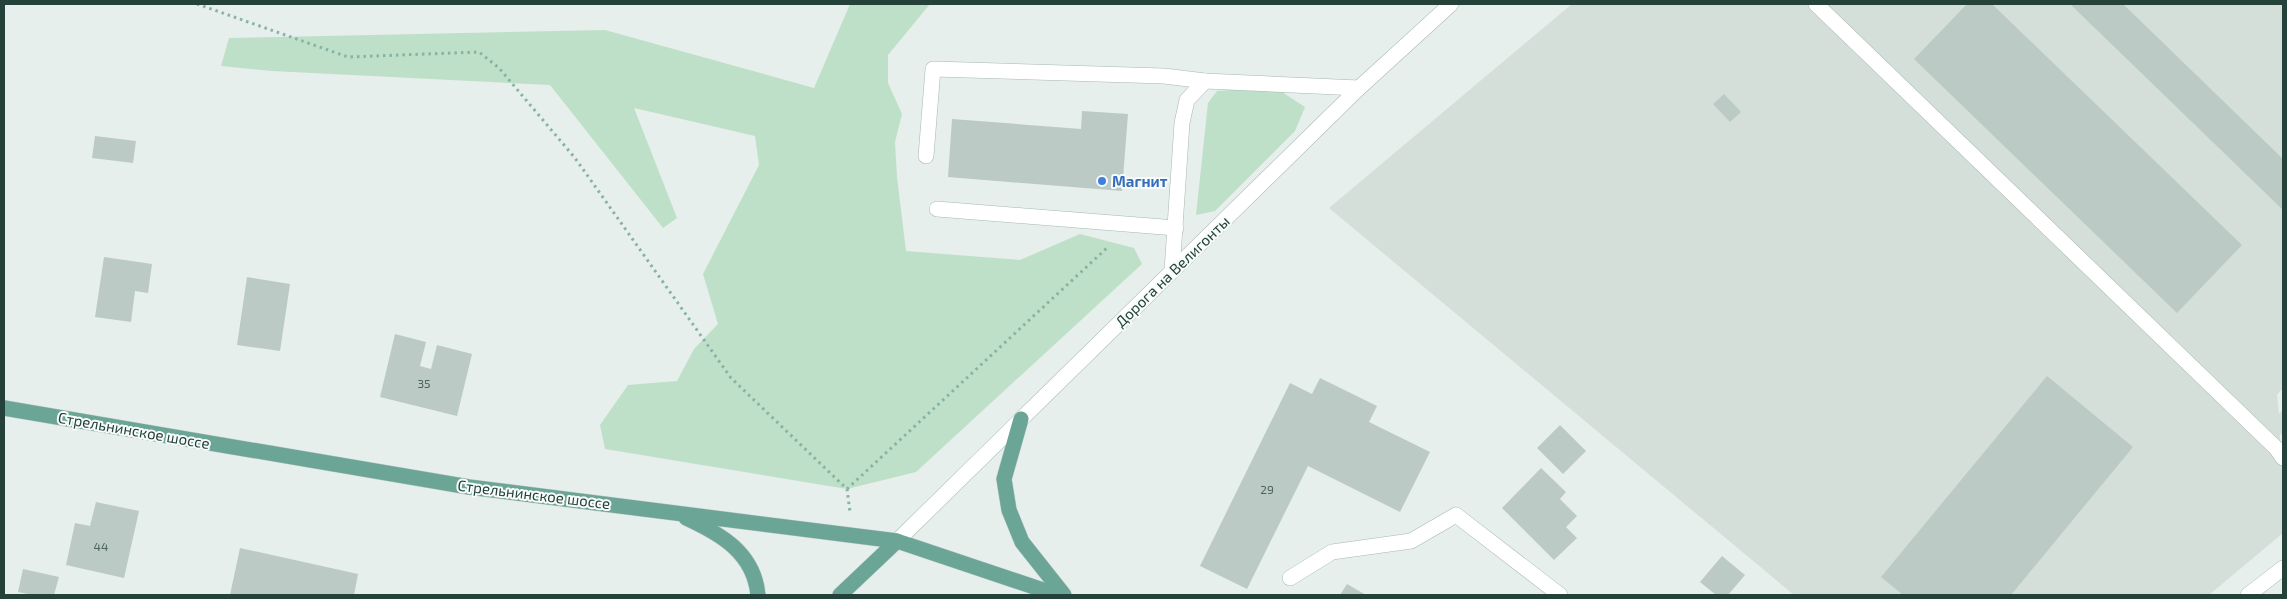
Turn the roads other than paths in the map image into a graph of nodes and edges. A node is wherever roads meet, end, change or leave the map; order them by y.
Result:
1 (1451, 4) edge
2 (1816, 4) edge
3 (1205, 81) junction
4 (1359, 88) junction
5 (926, 156) dead end
6 (937, 209) dead end
7 (1176, 228) junction
8 (1172, 271) junction
9 (4, 408) edge
10 (1021, 419) junction
11 (2283, 458) edge
12 (671, 511) junction
13 (897, 541) junction
14 (2283, 568) edge
15 (1290, 578) dead end
16 (758, 595) edge
17 (840, 595) edge
18 (1058, 595) edge
19 (1064, 595) edge
20 (1560, 595) edge
21 (2248, 595) edge

1 - 4 street, Дорога на Велигонты
2 - 11 street
3 - 4 street
3 - 5 street
3 - 7 street
4 - 8 street, Дорога на Велигонты
6 - 7 street
7 - 8 street
8 - 10 street, Дорога на Велигонты
9 - 12 main road, Стрельнинское шоссе
10 - 13 street, Дорога на Велигонты
10 - 19 main road
12 - 13 main road, Стрельнинское шоссе
12 - 16 main road
13 - 17 main road
13 - 18 main road, Стрельнинское шоссе
14 - 21 street
15 - 20 street

